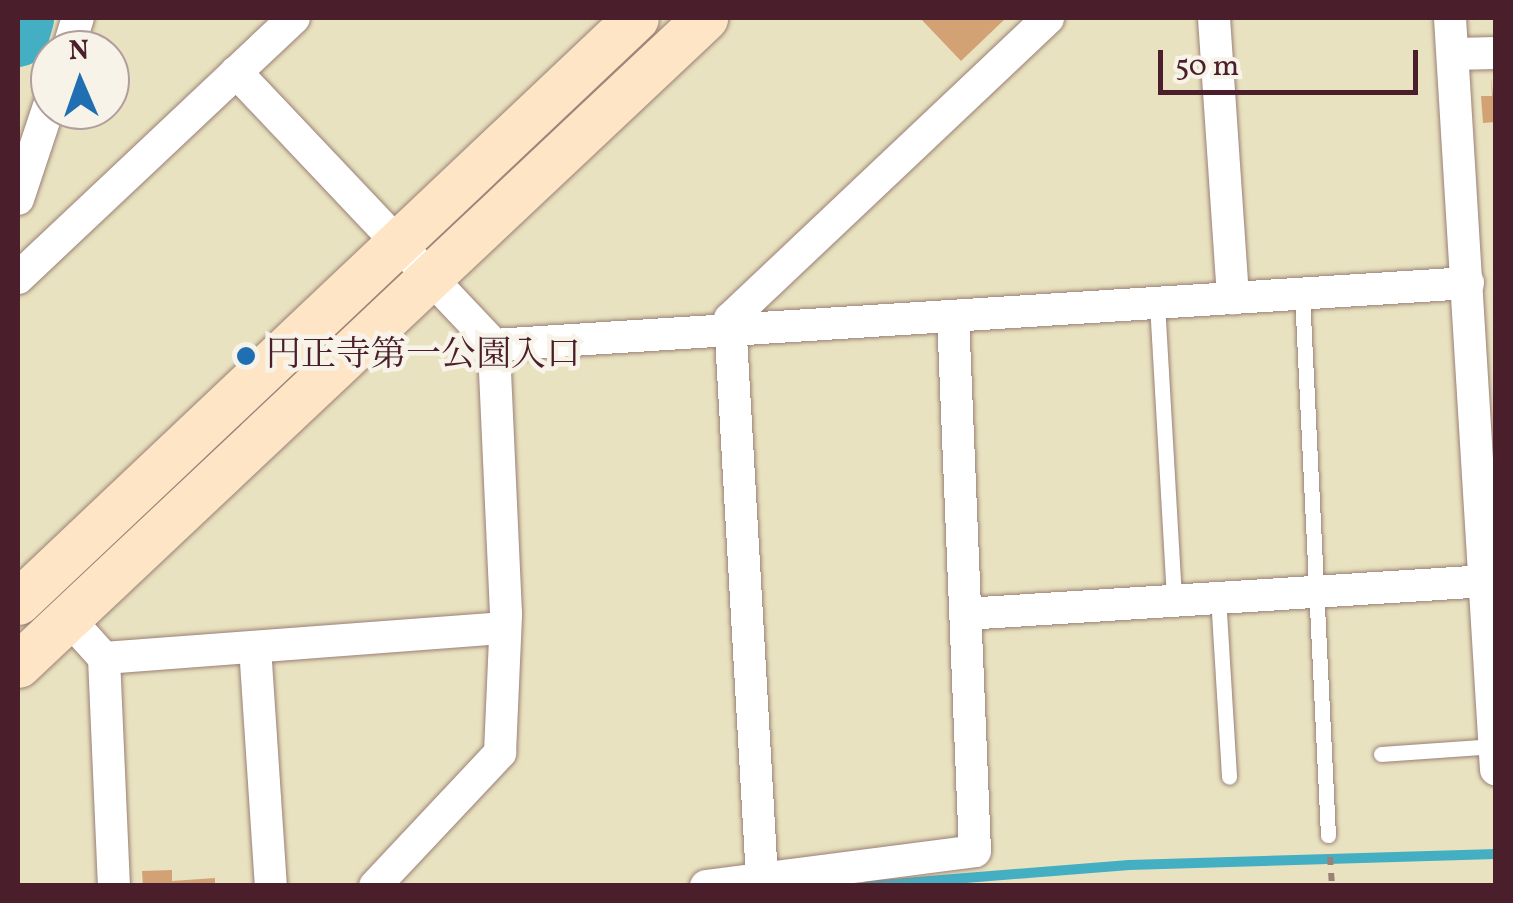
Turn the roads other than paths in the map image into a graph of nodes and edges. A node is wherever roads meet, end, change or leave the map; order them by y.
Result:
1 (294, 18) edge
2 (636, 18) edge
3 (706, 18) edge
4 (1048, 18) edge
5 (1214, 18) edge
6 (1450, 18) edge
7 (1496, 52) edge
8 (1453, 54) junction
9 (236, 72) junction
10 (34, 130) edge
11 (18, 199) edge
12 (398, 239) junction
13 (431, 276) junction
14 (18, 278) edge
15 (1468, 283) junction
16 (1302, 294) junction
17 (1233, 298) junction
18 (1157, 303) junction
19 (953, 316) junction
20 (730, 330) junction
21 (494, 345) junction
22 (1484, 356) edge
23 (1490, 544) edge
24 (1487, 581) junction
25 (1312, 591) junction
26 (1218, 596) junction
27 (1174, 598) junction
28 (18, 602) edge
29 (965, 614) junction
30 (68, 618) junction
31 (1493, 622) edge
32 (505, 628) junction
33 (254, 647) junction
34 (104, 658) junction
35 (18, 665) edge
36 (1495, 746) edge
37 (1381, 754) dead end
38 (1495, 759) edge
39 (1496, 770) edge
40 (1229, 777) dead end
41 (1328, 836) dead end
42 (762, 878) junction
43 (114, 886) edge
44 (271, 886) edge
45 (375, 886) edge
46 (706, 886) edge

1 - 9 street
2 - 12 street
3 - 13 street
4 - 20 street
5 - 17 street
6 - 8 street
7 - 8 street
8 - 15 street
9 - 12 street
9 - 14 street
10 - 11 street
12 - 13 street
12 - 28 street
13 - 21 street
13 - 30 street
15 - 16 street
15 - 22 street
16 - 17 street
16 - 25 lane
17 - 18 street
18 - 19 street
18 - 27 lane
19 - 20 street
19 - 29 street
20 - 21 street
20 - 42 street
21 - 32 street
22 - 23 street
23 - 24 street
24 - 25 street
24 - 31 street
25 - 26 street
25 - 41 lane
26 - 27 street
26 - 40 lane
27 - 29 street
29 - 42 street
30 - 34 street
30 - 35 street
31 - 36 street
32 - 33 street
32 - 45 street
33 - 34 street
33 - 44 street
34 - 43 street
36 - 37 lane
36 - 38 street
38 - 39 street
42 - 46 street

